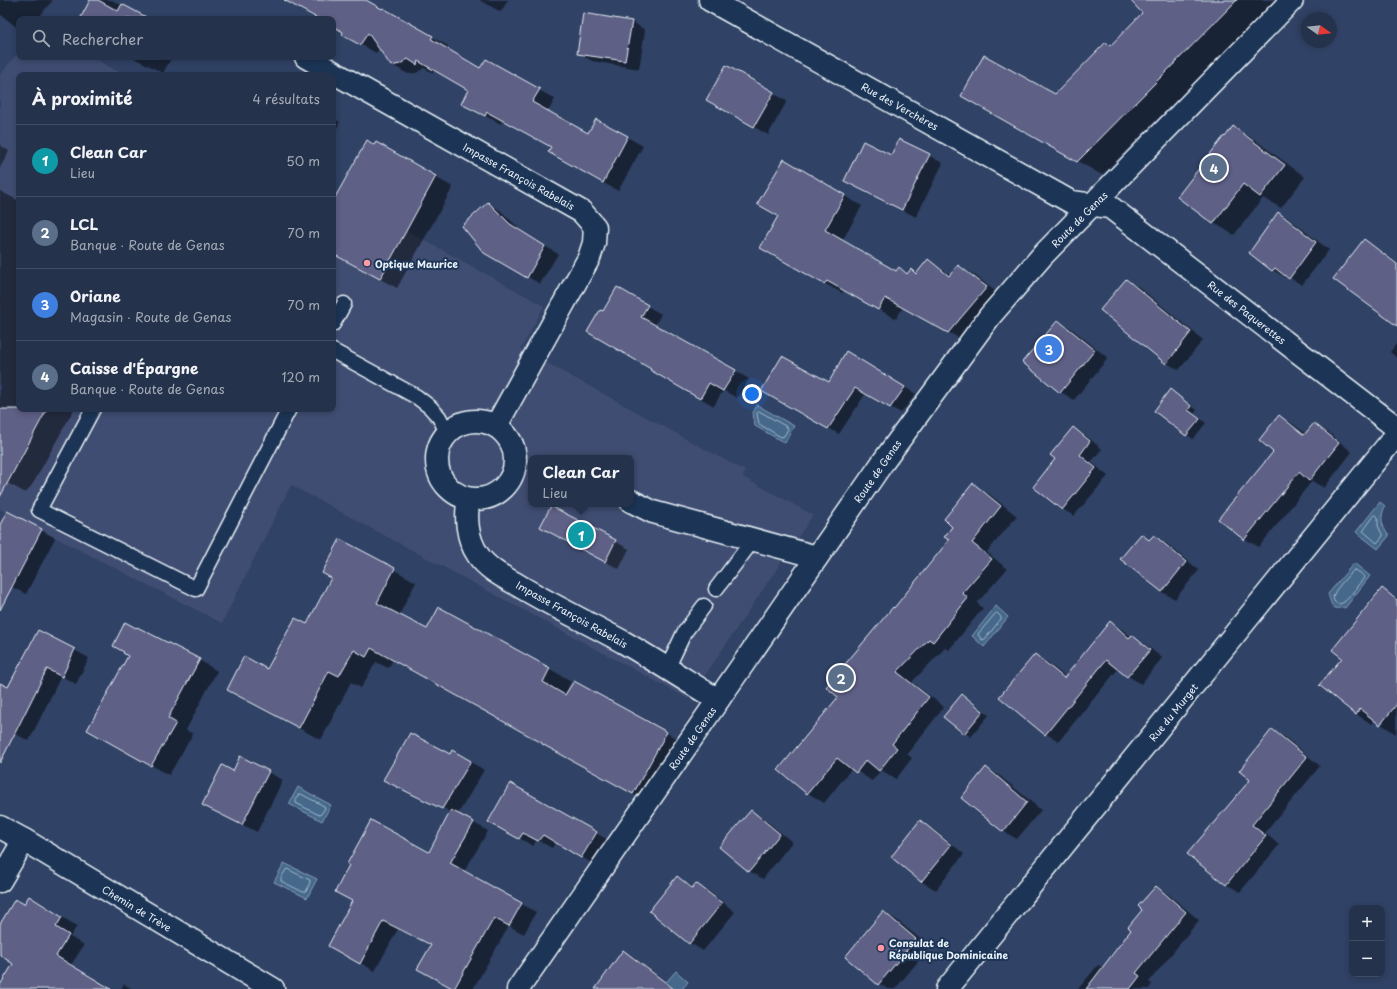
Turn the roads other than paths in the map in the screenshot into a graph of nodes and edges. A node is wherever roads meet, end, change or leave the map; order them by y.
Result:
1 (710, 0) edge
2 (1292, 0) edge
3 (311, 60) edge
4 (333, 72) edge
5 (336, 74) edge
6 (1093, 205) junction
7 (344, 304) dead end
8 (336, 319) edge
9 (336, 354) edge
10 (90, 412) edge
11 (287, 412) edge
12 (496, 426) junction
13 (1397, 428) edge
14 (448, 432) junction
15 (1397, 434) edge
16 (523, 457) edge
17 (469, 499) junction
18 (634, 502) edge
19 (753, 540) junction
20 (817, 557) junction
21 (716, 589) dead end
22 (704, 606) dead end
23 (667, 669) junction
24 (718, 700) junction
25 (0, 827) edge
26 (24, 840) junction
27 (0, 881) edge
28 (273, 989) edge
29 (518, 989) edge
30 (947, 989) edge

1 - 6 street, Rue des Verchères
2 - 6 street, Route de Genas
3 - 4 street, Impasse François Rabelais
5 - 12 street, Impasse François Rabelais
6 - 13 street, Rue des Paquerettes
6 - 20 street, Route de Genas
7 - 8 lane
9 - 14 lane
10 - 11 lane
12 - 14 street
12 - 16 street
14 - 17 street
15 - 30 street, Rue du Murget
16 - 17 street
17 - 23 street, Impasse François Rabelais
18 - 19 street
19 - 20 street
19 - 21 lane
20 - 24 street, Route de Genas
22 - 23 lane
23 - 24 street, Impasse François Rabelais
24 - 29 street, Route de Genas
25 - 26 street, Chemin de Trève
26 - 27 street
26 - 28 street, Chemin de Trève

